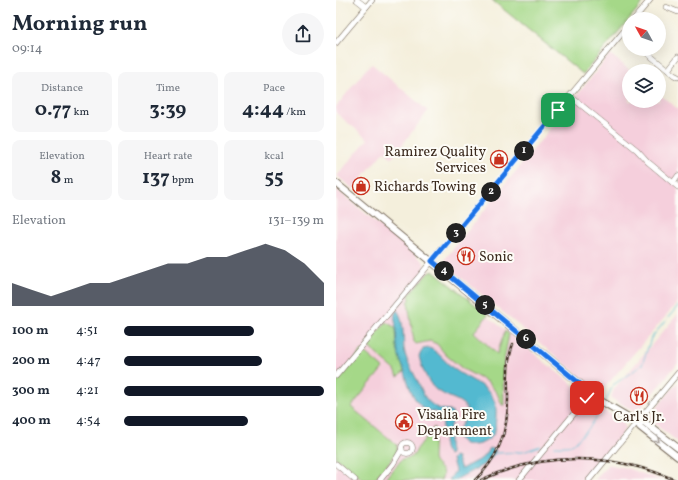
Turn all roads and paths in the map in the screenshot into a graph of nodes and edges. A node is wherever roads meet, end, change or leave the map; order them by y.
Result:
1 (358, 0) edge
2 (372, 0) edge
3 (650, 0) edge
4 (366, 7) junction
5 (666, 7) dead end
6 (640, 12) edge
7 (678, 12) edge
8 (622, 33) edge
9 (337, 40) edge
10 (651, 56) edge
11 (678, 57) edge
12 (668, 70) junction
13 (678, 76) edge
14 (570, 96) junction
15 (678, 176) edge
16 (336, 183) edge
17 (673, 183) junction
18 (678, 187) edge
19 (432, 261) junction
20 (678, 373) edge
21 (336, 376) edge
22 (591, 393) junction
23 (637, 422) junction
24 (678, 448) edge
25 (402, 449) junction
26 (407, 453) junction
27 (678, 457) edge
28 (336, 464) edge
29 (393, 464) junction
30 (355, 480) edge
31 (380, 480) edge
32 (519, 480) edge
33 (589, 480) edge

1 - 4 street
2 - 4 street
3 - 6 street
4 - 9 street
5 - 7 street
8 - 14 street
10 - 12 street
11 - 12 street
12 - 13 street
14 - 17 street
14 - 19 street
15 - 17 street
16 - 19 main road
17 - 18 street
19 - 21 street
19 - 22 main road
20 - 23 street
22 - 23 main road
22 - 32 street
23 - 24 main road
23 -> 27 main road
23 - 33 street
25 - 26 street
25 - 26 street
25 - 29 street
26 - 29 street
28 - 30 street
29 - 31 street

